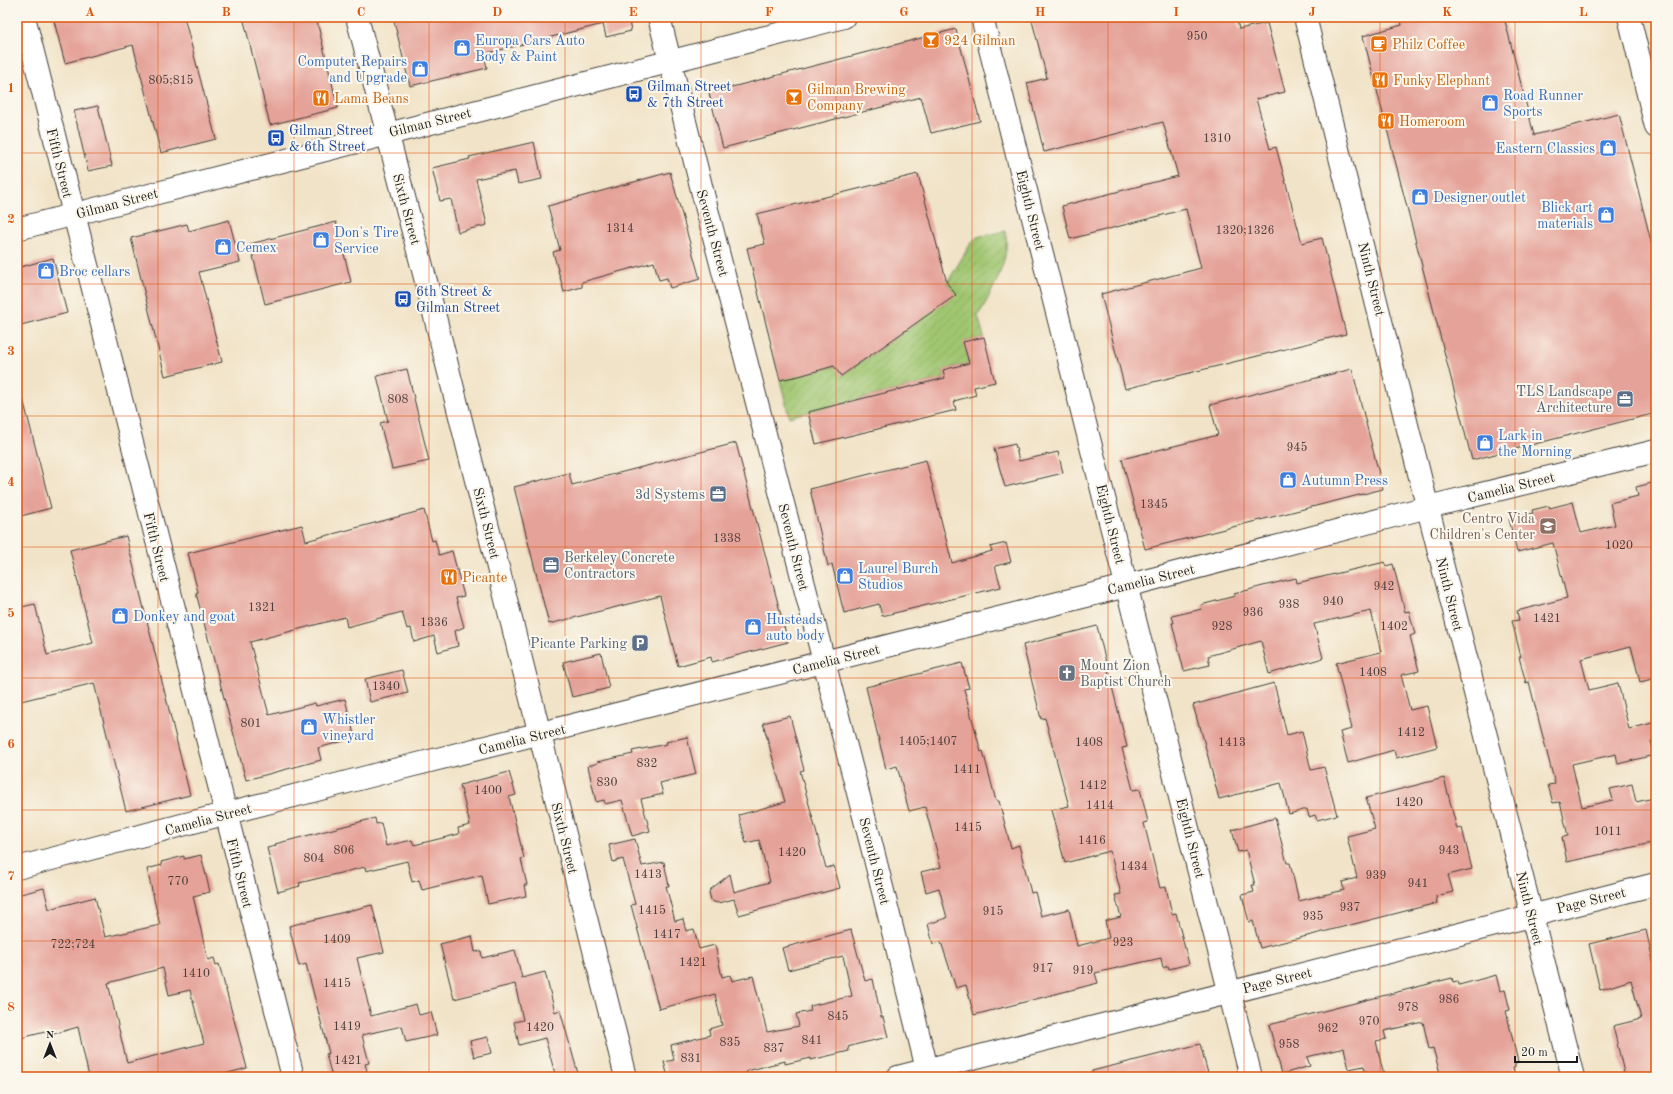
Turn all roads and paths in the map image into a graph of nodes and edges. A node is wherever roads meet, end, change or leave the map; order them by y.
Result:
1 (24, 17) edge
2 (357, 17) edge
3 (659, 17) edge
4 (844, 17) edge
5 (982, 17) edge
6 (1305, 17) edge
7 (1629, 17) edge
8 (670, 61) junction
9 (1656, 127) edge
10 (386, 133) junction
11 (73, 214) junction
12 (17, 229) edge
13 (1656, 450) edge
14 (1428, 507) junction
15 (1126, 586) junction
16 (824, 662) junction
17 (539, 734) junction
18 (225, 814) junction
19 (17, 868) edge
20 (1656, 884) edge
21 (1532, 915) junction
22 (1229, 992) junction
23 (928, 1073) edge
24 (293, 1077) edge
25 (626, 1077) edge
26 (898, 1077) edge
27 (1251, 1077) edge
28 (1573, 1077) edge

1 - 11 street, Fifth Street
2 - 10 street, Sixth Street
3 - 8 street, Seventh Street
4 - 8 street, Gilman Street
5 - 15 street, Eighth Street
6 - 14 street, Ninth Street
7 - 9 street
8 - 10 street, Gilman Street
8 - 16 street, Seventh Street
10 - 11 street, Gilman Street
10 - 17 street, Sixth Street
11 - 12 street, Gilman Street
11 - 18 street, Fifth Street
13 - 14 street, Camelia Street
14 - 15 street, Camelia Street
14 - 21 street, Ninth Street
15 - 16 street, Camelia Street
15 - 22 street, Eighth Street
16 - 17 street, Camelia Street
16 - 23 street, Seventh Street
17 - 18 street, Camelia Street
17 - 25 street, Sixth Street
18 - 19 street, Camelia Street
18 - 24 street, Fifth Street
20 - 21 street, Page Street
21 - 22 street, Page Street
21 - 28 street, Ninth Street
22 - 23 street, Page Street
22 - 27 street, Eighth Street
23 - 26 street, Page Street

